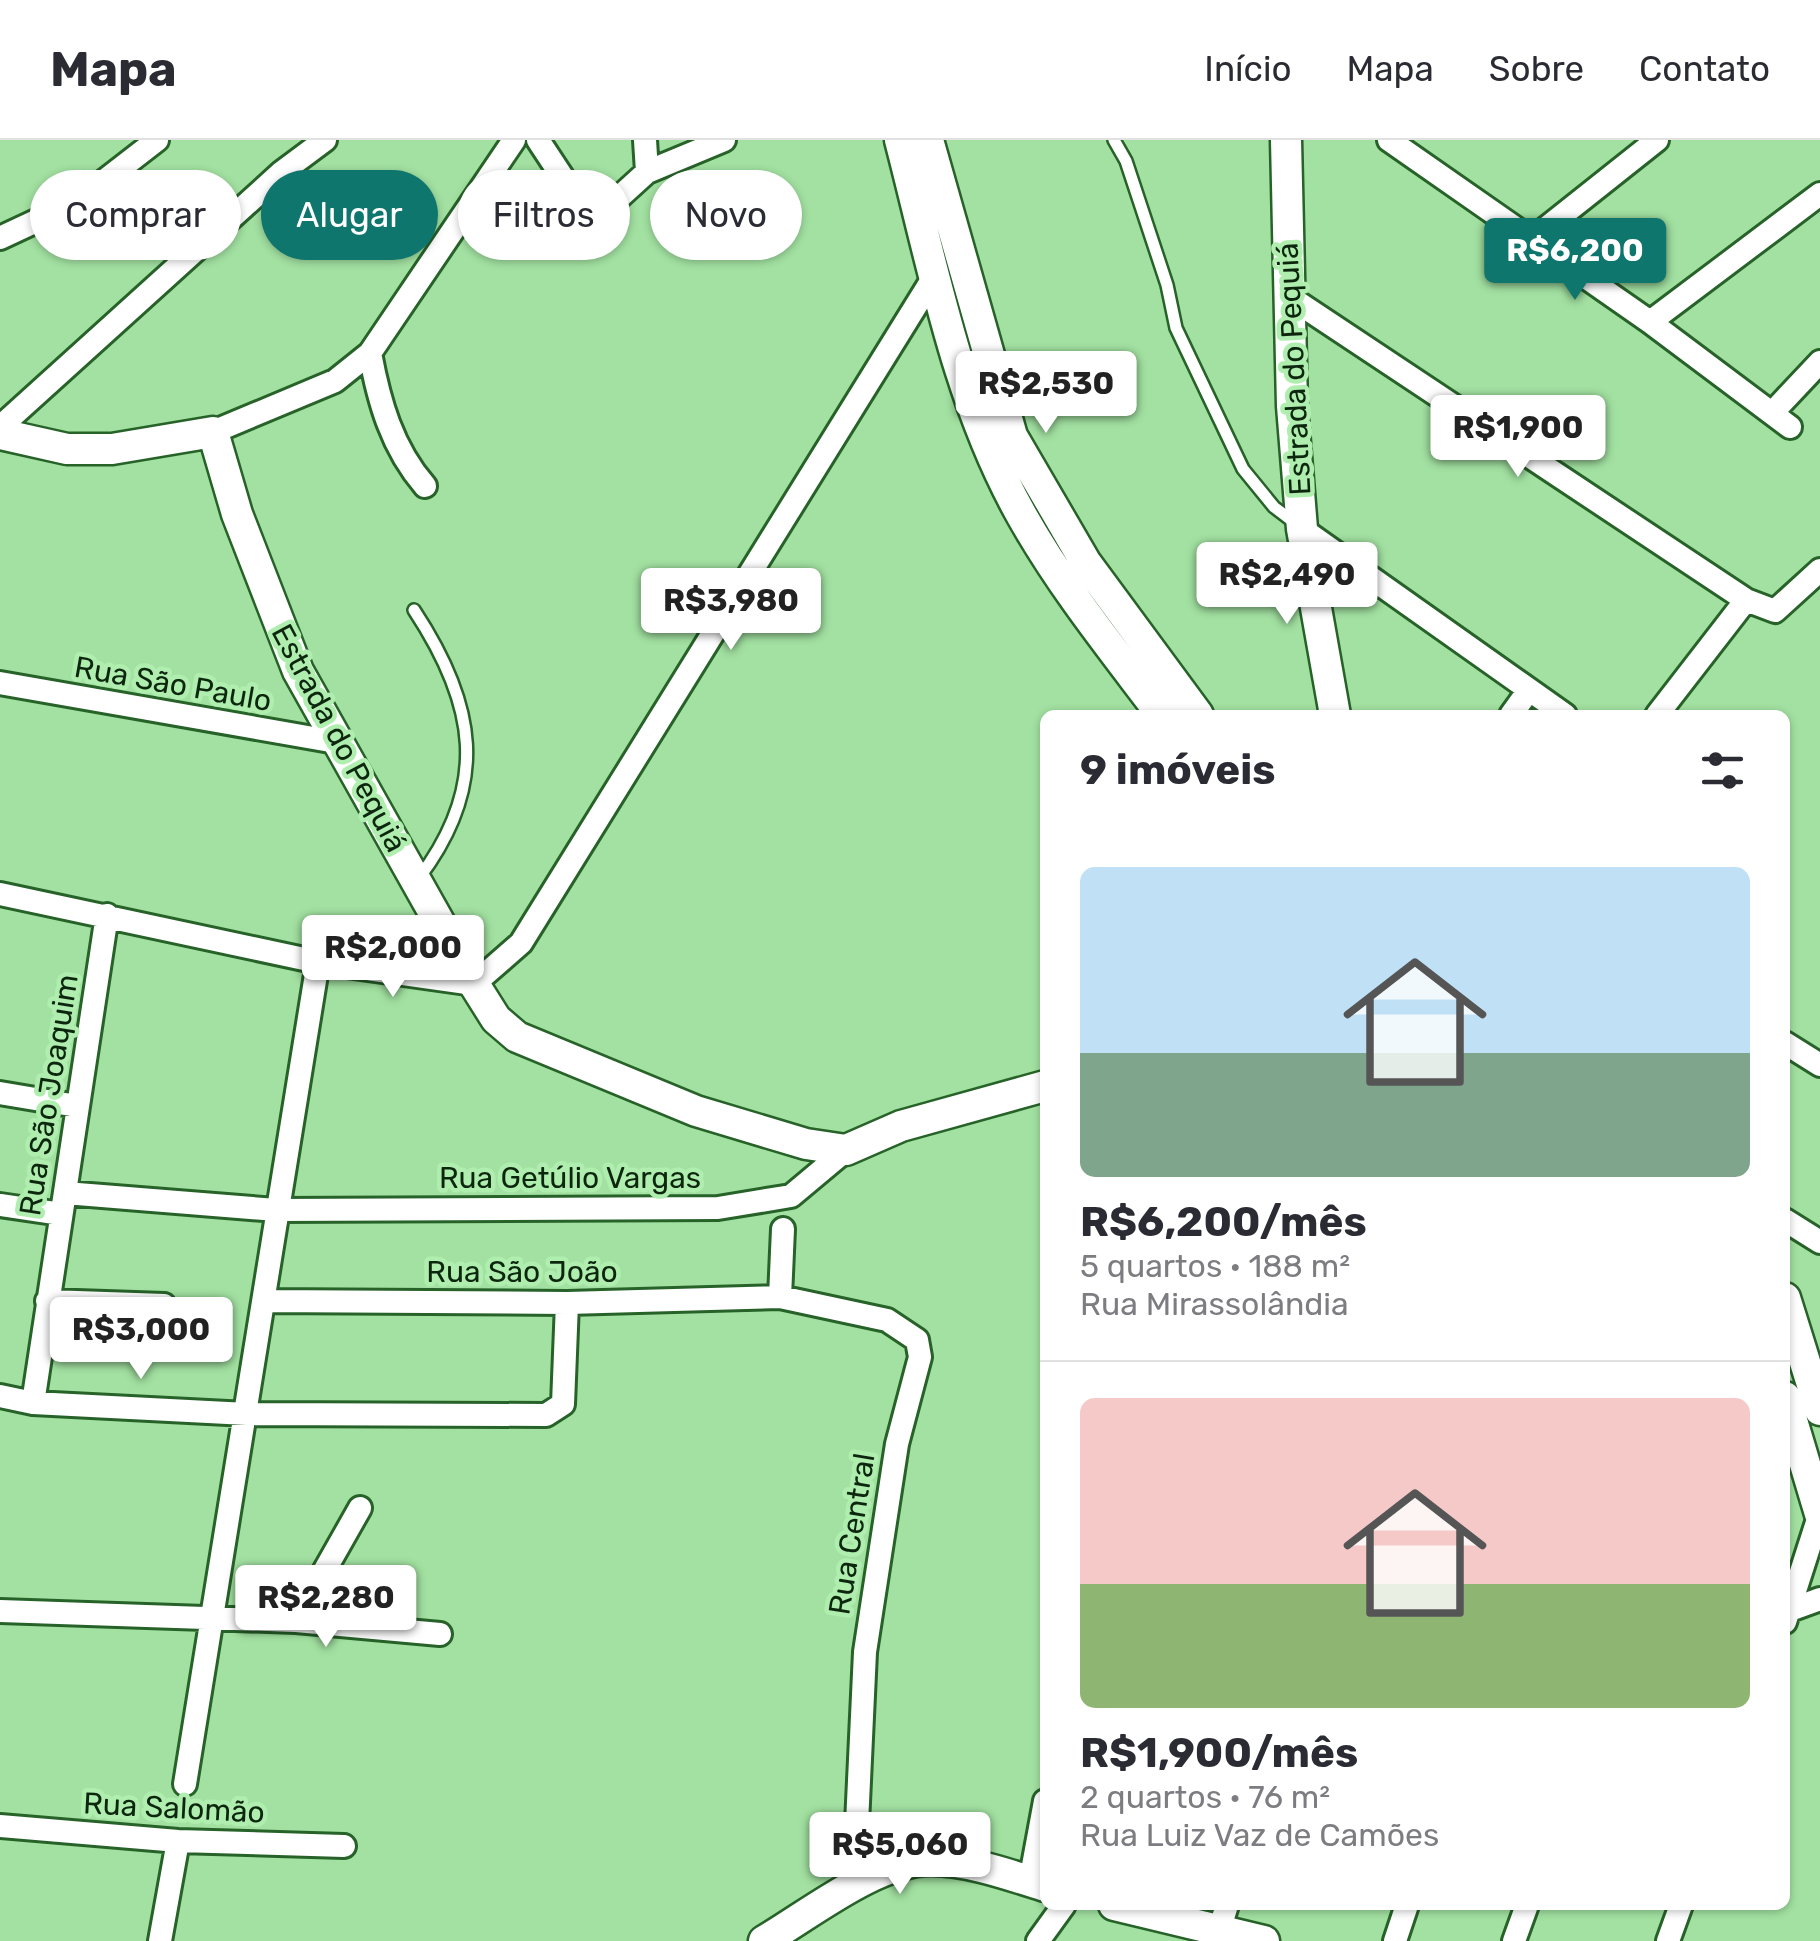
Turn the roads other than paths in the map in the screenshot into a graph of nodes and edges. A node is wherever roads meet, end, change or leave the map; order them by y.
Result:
1 (157, 140) edge
2 (325, 140) edge
3 (514, 140) edge
4 (538, 140) edge
5 (645, 140) edge
6 (724, 140) edge
7 (900, 140) edge
8 (928, 140) edge
9 (1114, 140) edge
10 (1286, 140) edge
11 (1389, 140) edge
12 (1657, 140) edge
13 (1420, 147) edge
14 (647, 172) junction
15 (1820, 194) edge
16 (0, 238) edge
17 (1530, 240) junction
18 (935, 275) junction
19 (1288, 296) junction
20 (1650, 322) junction
21 (370, 353) junction
22 (1820, 362) edge
23 (0, 430) edge
24 (213, 432) junction
25 (425, 486) dead end
26 (1302, 529) junction
27 (1820, 570) edge
28 (1746, 600) junction
29 (414, 610) dead end
30 (0, 684) edge
31 (1529, 690) junction
32 (1177, 710) edge
33 (1334, 710) edge
34 (1515, 710) edge
35 (1558, 710) edge
36 (1661, 710) edge
37 (336, 742) junction
38 (416, 881) junction
39 (0, 894) edge
40 (107, 914) junction
41 (318, 962) junction
42 (474, 984) junction
43 (1790, 1046) edge
44 (1820, 1065) edge
45 (1040, 1087) edge
46 (0, 1093) edge
47 (77, 1106) junction
48 (846, 1150) junction
49 (63, 1204) junction
50 (0, 1206) edge
51 (276, 1210) junction
52 (1790, 1223) edge
53 (783, 1229) dead end
54 (1820, 1242) edge
55 (780, 1297) junction
56 (47, 1301) junction
57 (266, 1301) junction
58 (567, 1303) junction
59 (164, 1306) dead end
60 (1790, 1314) edge
61 (0, 1396) edge
62 (34, 1403) junction
63 (1790, 1410) edge
64 (1820, 1410) edge
65 (247, 1414) junction
66 (1815, 1476) edge
67 (360, 1508) dead end
68 (1820, 1514) edge
69 (1820, 1599) edge
70 (1790, 1607) edge
71 (0, 1611) edge
72 (1790, 1614) edge
73 (214, 1620) junction
74 (296, 1621) junction
75 (440, 1634) dead end
76 (185, 1784) dead end
77 (0, 1826) edge
78 (178, 1841) junction
79 (344, 1846) dead end
80 (1038, 1884) edge
81 (854, 1888) junction
82 (1060, 1910) edge
83 (1156, 1910) edge
84 (1405, 1910) edge
85 (1525, 1910) edge
86 (1679, 1910) edge
87 (809, 1914) junction
88 (1224, 1918) edge
89 (160, 1941) edge
90 (764, 1941) edge
91 (792, 1941) edge
92 (1038, 1941) edge
93 (1264, 1941) edge
94 (1395, 1941) edge
95 (1514, 1941) edge
96 (1668, 1941) edge

1 - 16 street
2 - 23 street
3 - 21 street
4 - 14 street
5 - 14 street
6 - 14 street
7 - 18 main road
8 - 32 main road
9 - 26 lane
10 - 19 main road, Estrada do Pequiá
11 - 13 street
12 - 17 street
13 - 17 street
15 - 20 street
17 - 20 street
18 - 32 main road
18 - 42 street
19 - 26 main road, Estrada do Pequiá
19 - 28 street
20 - 22 street
21 - 24 street
21 - 25 street
23 - 24 main road
24 - 37 main road, Estrada do Pequiá
26 - 31 street
26 - 33 main road, Estrada do Pequiá
27 - 28 street
28 - 36 street
29 - 38 lane
30 - 37 street, Rua São Paulo
31 - 34 street
31 - 35 street
37 - 38 main road, Estrada do Pequiá
38 - 42 main road, Estrada do Pequiá
39 - 40 street
40 - 41 street
40 - 47 street, Rua São Joaquim
41 - 42 street
41 - 51 street
42 - 48 main road, Estrada do Pequiá
43 - 44 street
45 - 48 main road
46 - 47 street
47 - 49 street, Rua São Joaquim
48 - 51 street, Rua Getúlio Vargas
49 - 50 street, Rua Getúlio Vargas
49 - 51 street, Rua Getúlio Vargas
49 - 56 street, Rua São Joaquim
51 - 57 street
52 - 54 street
53 - 55 street
55 - 58 street, Rua São João
55 - 81 street, Rua Central
56 - 59 street
56 - 62 street, Rua São Joaquim
57 - 58 street, Rua São João
57 - 65 street
58 - 65 street
60 - 64 main road
61 - 62 street
62 - 65 street
63 - 66 main road
65 - 73 street
66 - 68 main road
67 - 74 street
68 - 70 street
69 - 72 street
71 - 73 street
73 - 74 street
73 - 76 street
74 - 75 street
77 - 78 street, Rua Salomão
78 - 79 street, Rua Salomão
78 - 89 street
80 - 81 main road
81 - 87 main road
82 - 92 street
83 - 88 main road
84 - 94 street
85 - 95 street
86 - 96 street
87 - 90 main road
87 - 91 street
88 - 93 main road

